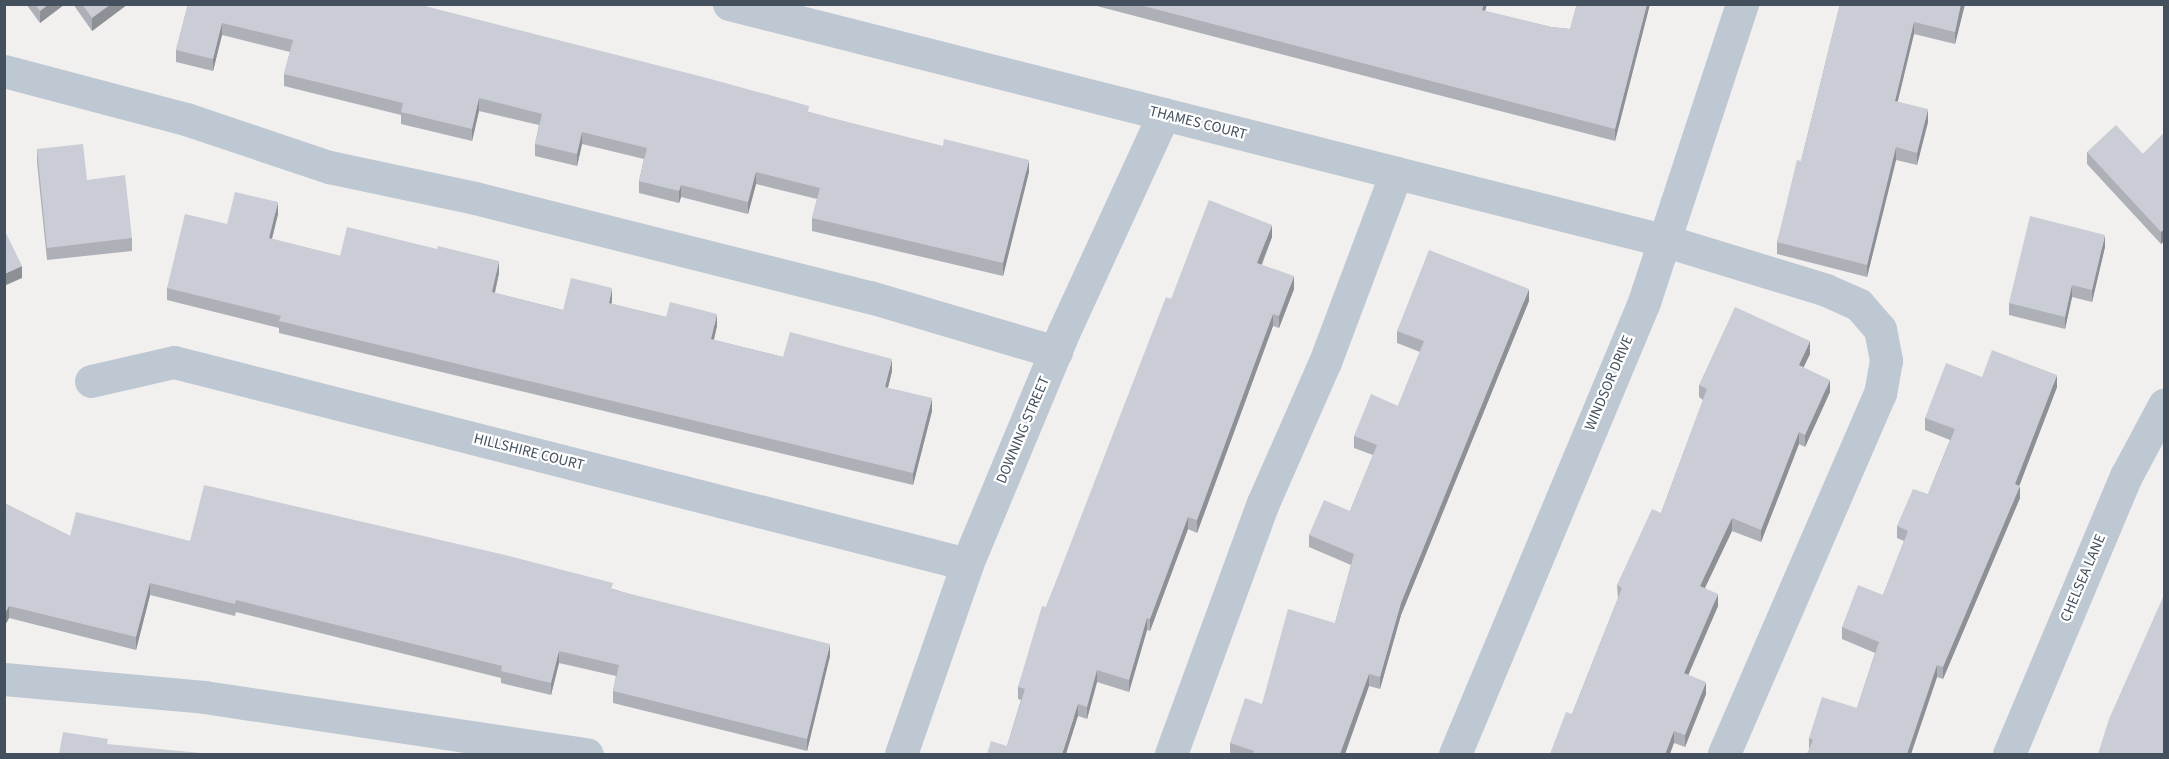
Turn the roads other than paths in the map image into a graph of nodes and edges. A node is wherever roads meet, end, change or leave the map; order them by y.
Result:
1 (729, 4) edge
2 (1742, 4) edge
3 (4, 71) edge
4 (1164, 114) junction
5 (1396, 173) junction
6 (1666, 241) junction
7 (1056, 352) junction
8 (91, 381) dead end
9 (2164, 405) edge
10 (967, 564) junction
11 (4, 680) edge
12 (587, 754) edge
13 (901, 754) edge
14 (1171, 754) edge
15 (1455, 754) edge
16 (1724, 754) edge
17 (2009, 754) edge

1 - 4 street, THAMES COURT
2 - 6 street, WINDSOR DRIVE
3 - 7 street
4 - 5 street, THAMES COURT
4 - 7 street, DOWNING STREET
5 - 6 street, THAMES COURT
5 - 14 street
6 - 15 street, WINDSOR DRIVE
6 - 16 street, THAMES COURT
7 - 10 street, DOWNING STREET
8 - 10 street, HILLSHIRE COURT
9 - 17 street, CHELSEA LANE
10 - 13 street, DOWNING STREET
11 - 12 street

